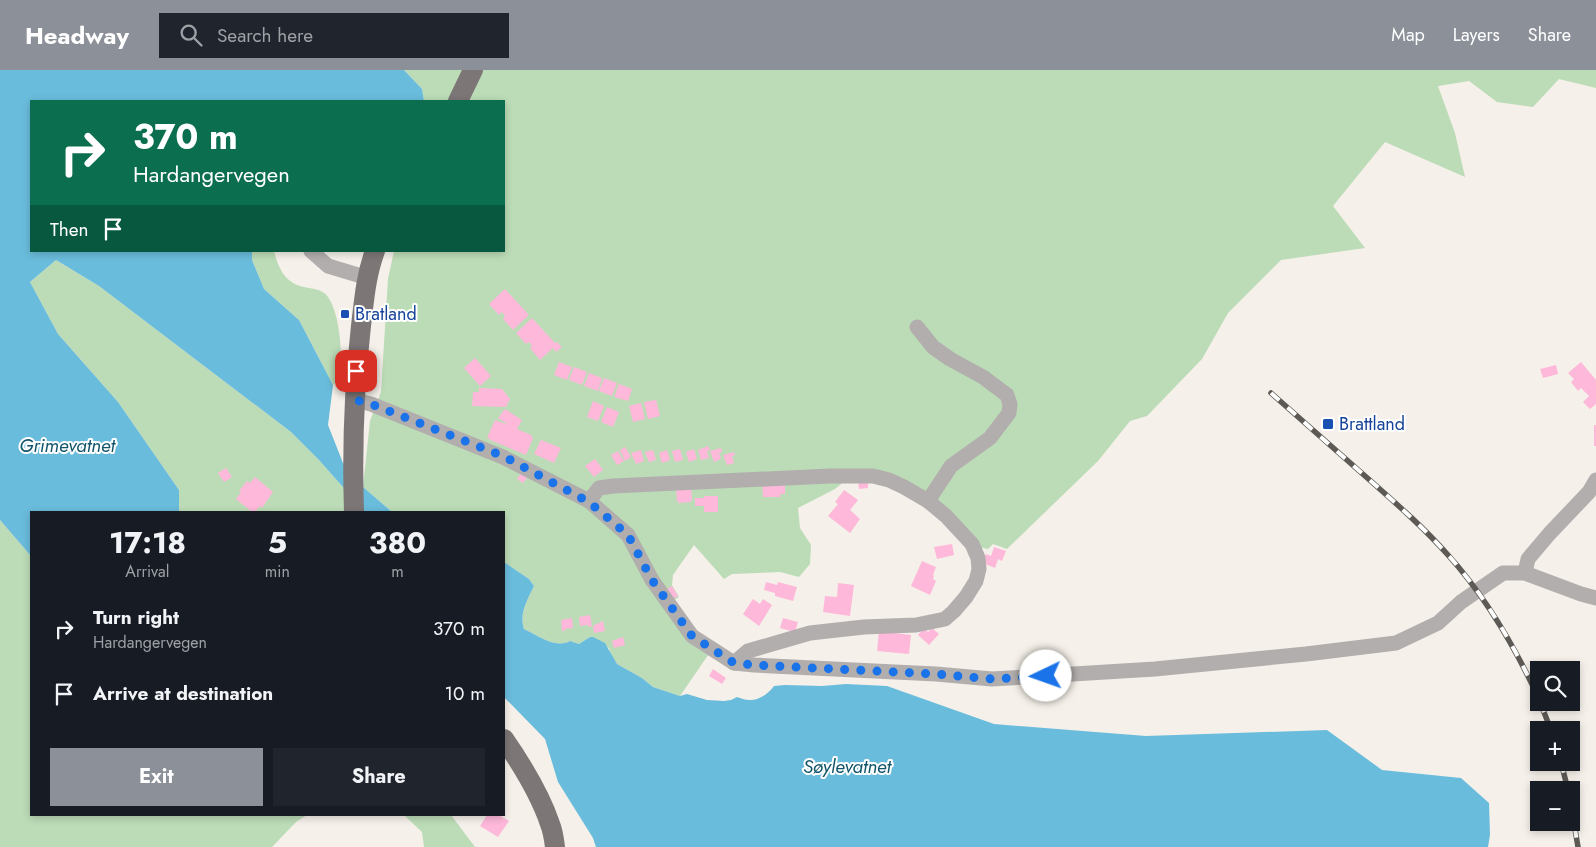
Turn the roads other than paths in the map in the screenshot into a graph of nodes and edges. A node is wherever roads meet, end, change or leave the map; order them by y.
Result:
1 (473, 70) edge
2 (458, 100) edge
3 (312, 252) edge
4 (375, 252) edge
5 (368, 278) junction
6 (917, 326) dead end
7 (356, 400) junction
8 (1596, 480) edge
9 (928, 500) junction
10 (589, 502) junction
11 (354, 511) edge
12 (1525, 572) junction
13 (1596, 598) edge
14 (734, 663) junction
15 (505, 741) edge
16 (555, 847) edge

1 - 2 main road
3 - 5 street
4 - 5 main road
5 - 7 main road
6 - 9 street
7 - 10 street
7 - 11 main road
8 - 12 street
9 - 10 street
9 - 14 street
10 - 14 street
12 - 13 street
12 - 14 street
15 - 16 main road

